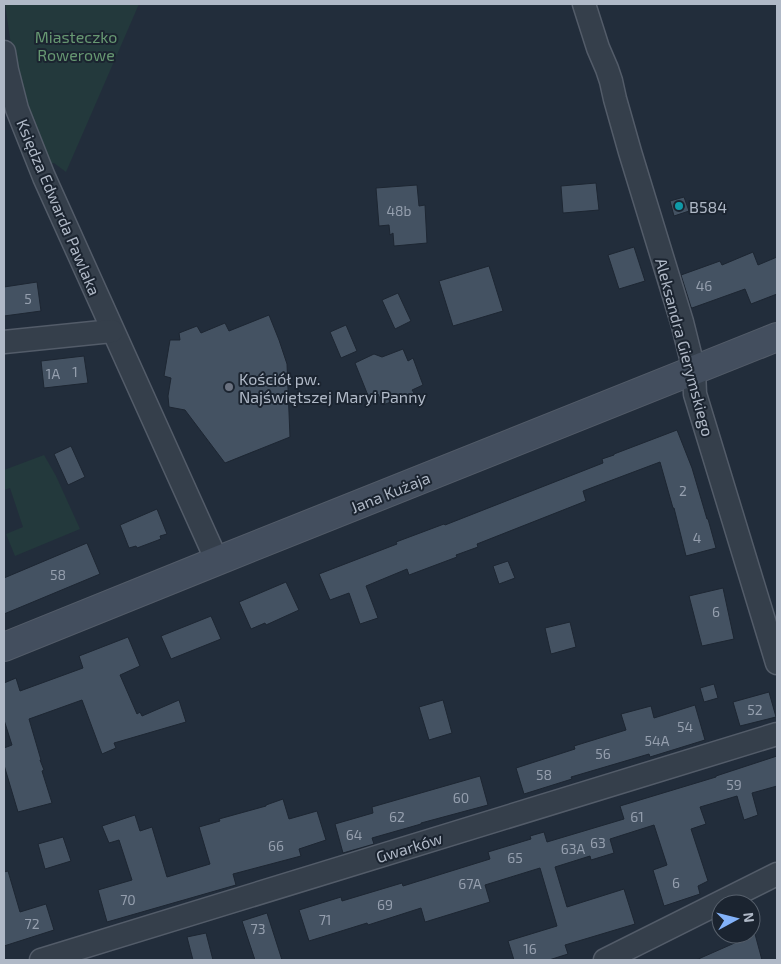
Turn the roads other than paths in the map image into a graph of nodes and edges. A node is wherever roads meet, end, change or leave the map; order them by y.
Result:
1 (584, 4) edge
2 (4, 52) edge
3 (112, 331) junction
4 (777, 337) edge
5 (4, 342) edge
6 (694, 370) junction
7 (217, 560) junction
8 (4, 647) edge
9 (777, 663) edge
10 (777, 734) edge
11 (777, 874) edge
12 (41, 960) edge
13 (605, 960) edge

1 - 6 street, Aleksandra Gierymskiego
2 - 3 street, Księdza Edwarda Pawlaka
3 - 5 street
3 - 7 street, Księdza Edwarda Pawlaka
4 - 6 street, Jana Kużaja
6 - 7 street, Jana Kużaja
6 - 9 street, Aleksandra Gierymskiego
7 - 8 street, Jana Kużaja
10 - 12 street, Gwarków
11 - 13 street

